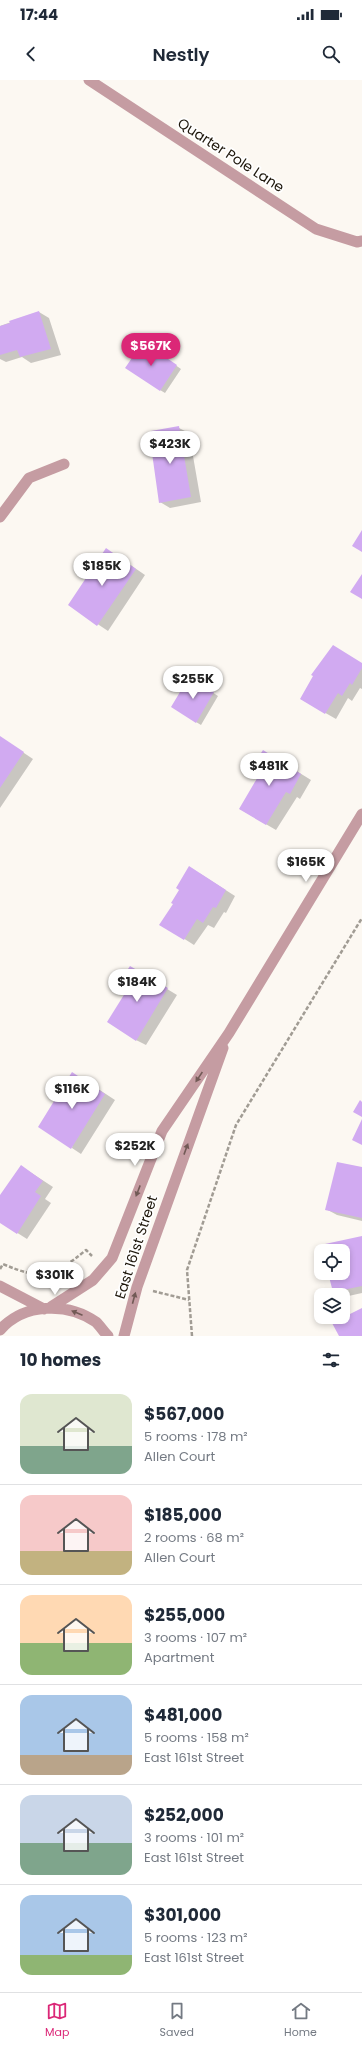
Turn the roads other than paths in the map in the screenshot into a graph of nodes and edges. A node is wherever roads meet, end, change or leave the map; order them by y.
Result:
1 (89, 80) edge
2 (362, 241) edge
3 (64, 464) dead end
4 (0, 517) edge
5 (362, 814) edge
6 (229, 1033) junction
7 (0, 1286) edge
8 (47, 1308) junction
9 (0, 1330) edge
10 (108, 1336) edge
11 (124, 1336) edge

1 - 2 street, Quarter Pole Lane
3 - 4 street
5 - 6 street, East 161st Street
6 -> 8 street, East 161st Street
11 -> 6 street, East 161st Street
7 - 8 street
8 - 9 street
10 -> 8 street

